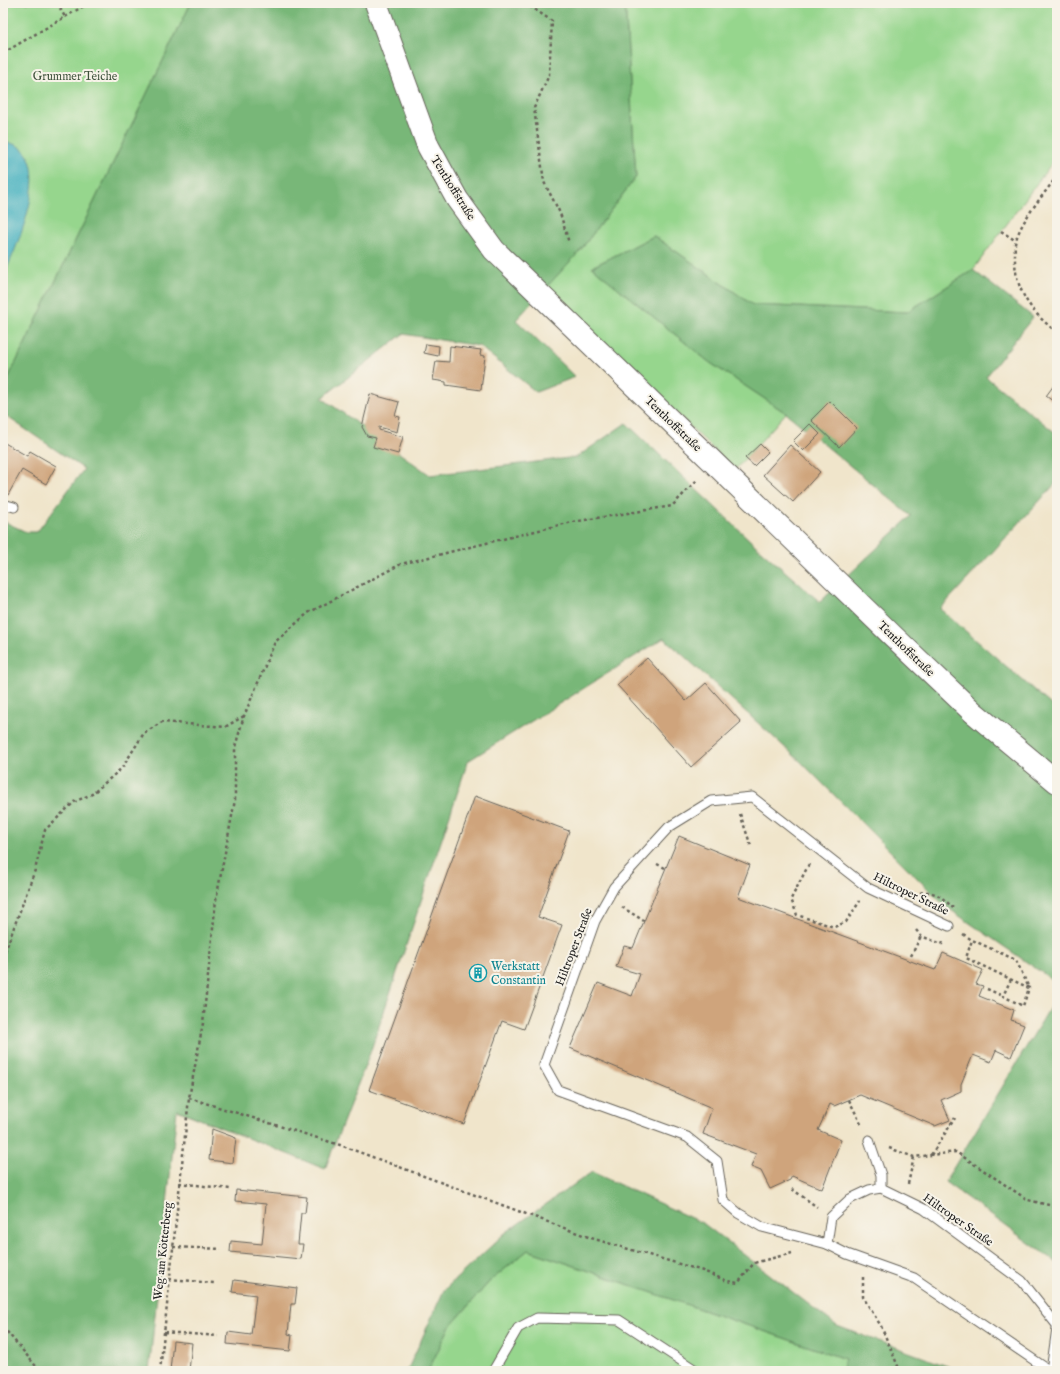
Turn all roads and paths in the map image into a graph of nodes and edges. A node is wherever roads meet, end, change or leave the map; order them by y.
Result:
1 (57, 3) edge
2 (89, 3) edge
3 (376, 3) edge
4 (525, 3) edge
5 (65, 17) junction
6 (3, 53) edge
7 (1057, 176) edge
8 (1001, 231) dead end
9 (1016, 241) junction
10 (569, 243) dead end
11 (1057, 332) edge
12 (694, 483) dead end
13 (3, 504) edge
14 (14, 508) dead end
15 (244, 716) junction
16 (1057, 782) edge
17 (734, 799) junction
18 (751, 846) dead end
19 (833, 861) junction
20 (868, 888) junction
21 (608, 899) junction
22 (644, 921) dead end
23 (949, 926) dead end
24 (921, 936) dead end
25 (911, 956) dead end
26 (3, 957) edge
27 (1011, 979) junction
28 (1029, 988) junction
29 (987, 989) dead end
30 (1003, 996) junction
31 (189, 1098) junction
32 (955, 1118) dead end
33 (869, 1140) dead end
34 (930, 1155) junction
35 (179, 1183) junction
36 (881, 1188) junction
37 (230, 1189) dead end
38 (792, 1189) dead end
39 (905, 1200) junction
40 (1057, 1207) edge
41 (831, 1217) junction
42 (827, 1244) junction
43 (173, 1247) junction
44 (221, 1249) dead end
45 (863, 1259) junction
46 (169, 1279) junction
47 (214, 1283) dead end
48 (3, 1327) edge
49 (1057, 1327) edge
50 (164, 1332) junction
51 (218, 1336) dead end
52 (40, 1371) edge
53 (160, 1371) edge
54 (493, 1371) edge
55 (698, 1371) edge
56 (900, 1371) edge
57 (1050, 1371) edge

1 - 5 path
2 - 5 path
3 - 16 street, Tenthoffstraße
4 - 10 path
5 - 6 path
7 - 9 path
8 - 9 path
9 - 11 path
12 - 15 path, Weg am Kötterberg
13 - 14 lane
15 - 26 path
15 - 31 path, Weg am Kötterberg
17 - 18 path
17 - 19 lane, Hiltroper Straße
17 - 21 lane, Hiltroper Straße
19 - 20 lane, Hiltroper Straße
19 - 20 path
20 - 23 lane, Hiltroper Straße
21 - 22 path
21 - 42 lane, Hiltroper Straße
24 - 25 path
27 - 28 path
27 - 28 path
27 - 30 path
28 - 30 path
29 - 30 path
31 - 35 path, Weg am Kötterberg
31 - 42 path
32 - 34 path
33 - 36 lane
34 - 39 path
34 - 40 path
35 - 37 path
35 - 43 path, Weg am Kötterberg
36 - 39 lane, Hiltroper Straße
36 - 41 lane
38 - 41 path
39 - 49 lane, Hiltroper Straße
41 - 42 lane
42 - 45 lane, Hiltroper Straße
43 - 44 path
43 - 46 path, Weg am Kötterberg
45 - 56 path
45 - 57 lane, Hiltroper Straße
46 - 47 path
46 - 50 path, Weg am Kötterberg
48 - 52 path
49 - 57 lane, Hiltroper Straße
50 - 51 path
50 - 53 path, Weg am Kötterberg
54 - 55 lane

